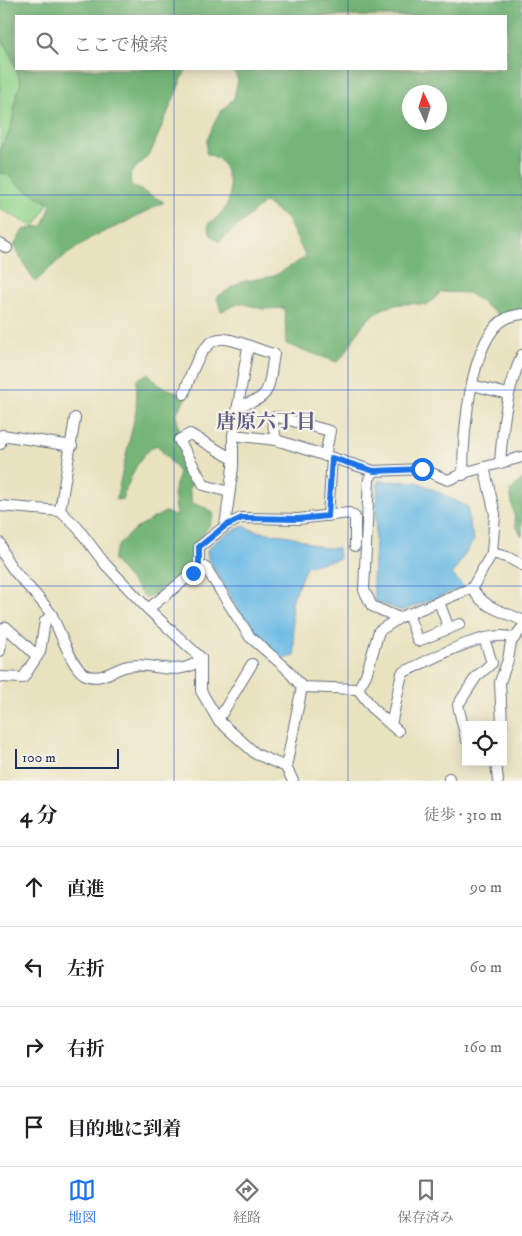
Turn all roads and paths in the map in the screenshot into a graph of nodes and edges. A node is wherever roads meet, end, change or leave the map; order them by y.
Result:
1 (522, 314) edge
2 (248, 347) junction
3 (522, 355) edge
4 (472, 385) junction
5 (184, 394) dead end
6 (508, 394) junction
7 (238, 405) junction
8 (75, 418) dead end
9 (233, 435) junction
10 (276, 440) junction
11 (0, 444) edge
12 (72, 446) junction
13 (328, 457) junction
14 (522, 457) edge
15 (233, 459) junction
16 (500, 463) junction
17 (484, 468) junction
18 (374, 471) junction
19 (462, 475) junction
20 (229, 492) junction
21 (0, 506) edge
22 (60, 511) junction
23 (328, 516) junction
24 (225, 526) junction
25 (0, 543) edge
26 (355, 546) dead end
27 (492, 553) junction
28 (199, 564) junction
29 (522, 565) edge
30 (472, 588) junction
31 (439, 602) junction
32 (148, 609) junction
33 (52, 615) junction
34 (403, 616) junction
35 (522, 620) edge
36 (460, 624) dead end
37 (448, 626) dead end
38 (522, 628) edge
39 (484, 638) junction
40 (514, 638) junction
41 (0, 651) edge
42 (37, 656) junction
43 (201, 658) junction
44 (252, 664) dead end
45 (0, 677) edge
46 (302, 687) junction
47 (358, 688) junction
48 (218, 720) junction
49 (502, 721) edge
50 (462, 722) edge
51 (496, 766) edge
52 (286, 767) junction
53 (293, 781) edge
54 (498, 781) edge

1 - 4 street
2 - 5 street
2 - 7 street
2 - 7 street
3 - 6 street
4 - 6 street
4 - 19 street
6 - 16 street
7 - 9 street
8 - 12 street
9 - 10 street
9 - 15 street
10 - 13 street
10 - 13 street
11 - 12 street
12 - 22 street
13 - 18 street
13 - 23 street
14 - 16 street
15 - 20 street
15 - 20 street
16 - 17 street
17 - 19 street
17 - 27 street
18 - 19 street
18 - 34 street
20 - 24 street
21 - 22 street
22 - 32 street
23 - 24 street
23 - 26 street
24 - 28 street
25 - 33 street
27 - 29 street
27 - 30 street
28 - 32 street
28 - 46 street
30 - 31 street
30 - 35 street
31 - 34 street
31 - 37 street
32 - 43 street
33 - 42 street
33 - 43 street
34 - 36 street
34 - 47 street
38 - 40 street
39 - 40 street
39 - 47 street
39 - 50 street
40 - 49 street
41 - 42 street
42 - 45 street
43 - 48 street
44 - 48 street
46 - 47 street
46 - 52 street
48 - 52 street
51 - 54 street
52 - 53 street

